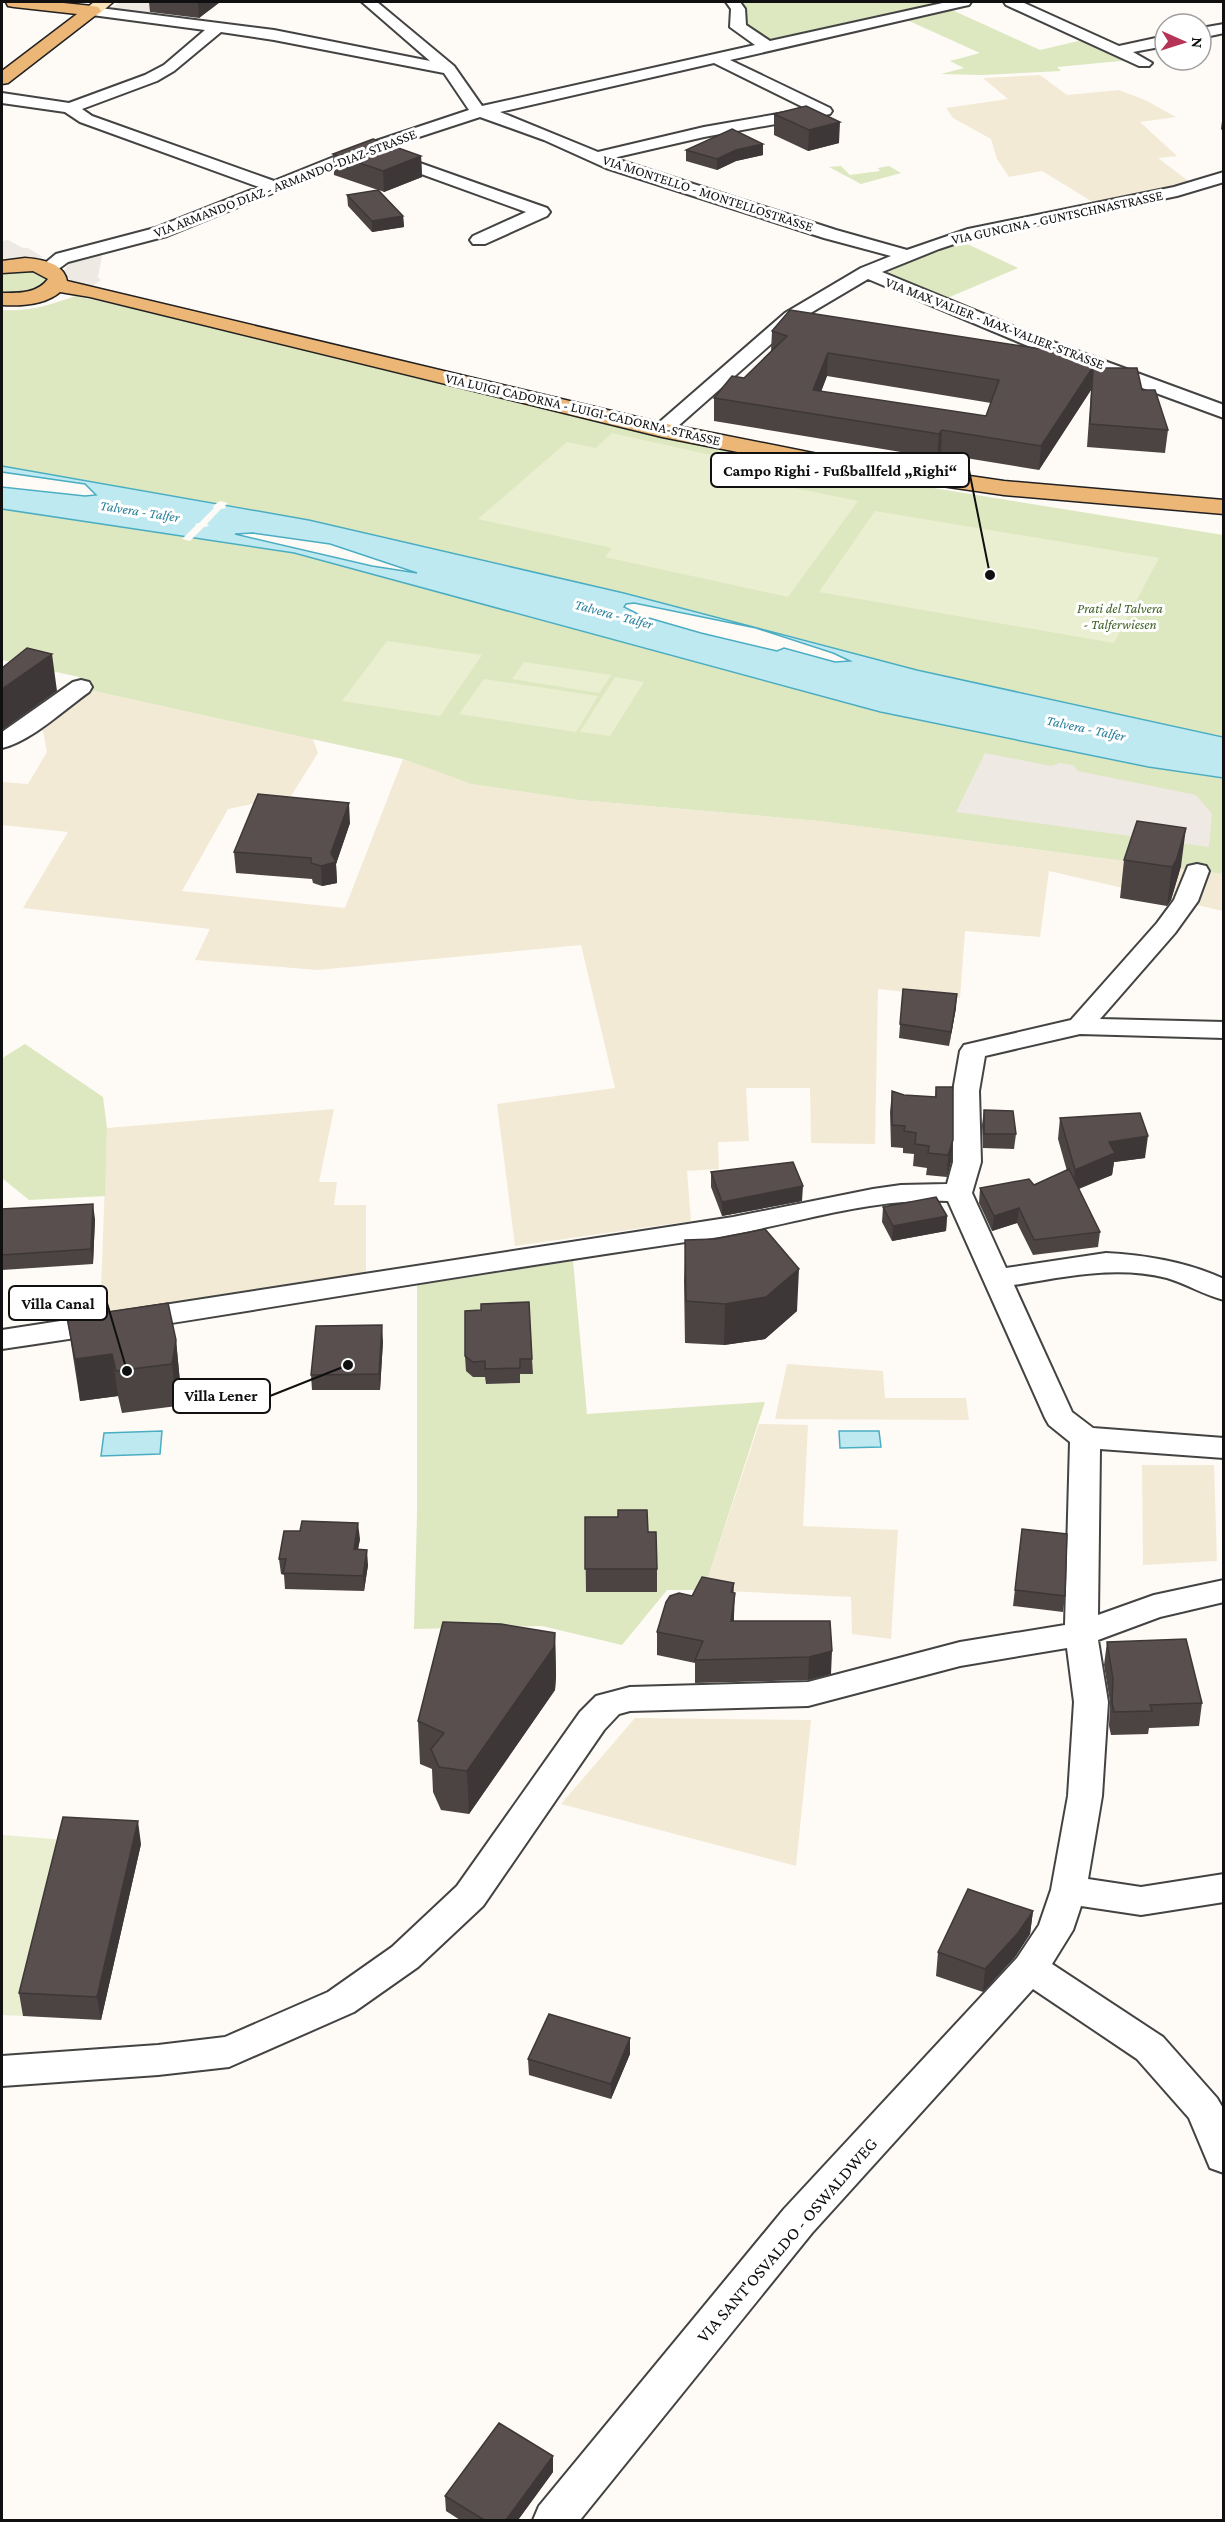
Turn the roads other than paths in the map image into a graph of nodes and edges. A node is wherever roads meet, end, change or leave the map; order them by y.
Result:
1 (14, 2) edge
2 (369, 2) edge
3 (733, 2) edge
4 (964, 2) edge
5 (1011, 2) edge
6 (98, 6) edge
7 (218, 27) junction
8 (1153, 44) edge
9 (767, 46) junction
10 (1118, 51) junction
11 (715, 58) junction
12 (1144, 63) dead end
13 (449, 69) junction
14 (2, 79) edge
15 (2, 98) edge
16 (70, 108) junction
17 (478, 112) junction
18 (367, 149) junction
19 (598, 157) junction
20 (1224, 177) edge
21 (276, 187) junction
22 (479, 240) dead end
23 (907, 255) junction
24 (2, 267) edge
25 (867, 272) junction
26 (51, 277) junction
27 (2, 299) edge
28 (1224, 412) edge
29 (662, 430) junction
30 (1224, 507) edge
31 (81, 687) dead end
32 (2, 741) edge
33 (1197, 871) dead end
34 (1080, 1026) junction
35 (1224, 1030) edge
36 (958, 1193) junction
37 (998, 1278) junction
38 (1224, 1291) edge
39 (2, 1339) edge
40 (1085, 1438) junction
41 (1224, 1448) edge
42 (1224, 1591) edge
43 (1081, 1634) junction
44 (1224, 1888) edge
45 (1069, 1890) junction
46 (1030, 1968) junction
47 (2, 2071) edge
48 (1224, 2157) edge
49 (554, 2520) edge

1 - 6 main road
2 - 13 street
3 - 9 street
4 - 9 street, VIA ARMANDO DIAZ - ARMANDO-DIAZ-STRASSE
5 - 10 street
6 - 7 street
6 - 14 main road
7 - 13 street
7 - 16 street
8 - 10 street
9 - 11 street, VIA ARMANDO DIAZ - ARMANDO-DIAZ-STRASSE
10 - 12 street
11 - 17 street, VIA ARMANDO DIAZ - ARMANDO-DIAZ-STRASSE
11 - 19 street
13 - 17 street
15 - 16 street
16 - 21 street
17 - 18 street, VIA ARMANDO DIAZ - ARMANDO-DIAZ-STRASSE
17 - 19 street, VIA MONTELLO - MONTELLOSTRASSE
18 - 21 street, VIA ARMANDO DIAZ - ARMANDO-DIAZ-STRASSE
18 - 22 street
19 - 23 street, VIA MONTELLO - MONTELLOSTRASSE
20 - 23 street, VIA GUNCINA - GUNTSCHNASTRASSE
21 - 26 street, VIA ARMANDO DIAZ - ARMANDO-DIAZ-STRASSE
23 - 25 street, VIA GUNCINA - GUNTSCHNASTRASSE
24 - 26 main road, VIA LUIGI CADORNA - LUIGI-CADORNA-STRASSE
25 - 28 street, VIA MAX VALIER - MAX-VALIER-STRASSE
25 - 29 street, VIA GUNCINA - GUNTSCHNASTRASSE
26 - 27 main road
26 - 29 main road, VIA LUIGI CADORNA - LUIGI-CADORNA-STRASSE
29 - 30 main road, VIA LUIGI CADORNA - LUIGI-CADORNA-STRASSE
31 - 32 street
33 - 34 street
34 - 35 street
34 - 36 street
36 - 37 street
36 - 39 street
37 - 38 street
37 - 40 street
40 - 41 street
40 - 43 street, VIA SANT'OSVALDO - OSWALDWEG
42 - 43 street
43 - 45 street, VIA SANT'OSVALDO - OSWALDWEG
43 - 47 street
44 - 45 street
45 - 46 street, VIA SANT'OSVALDO - OSWALDWEG
46 - 48 street
46 - 49 street, VIA SANT'OSVALDO - OSWALDWEG

